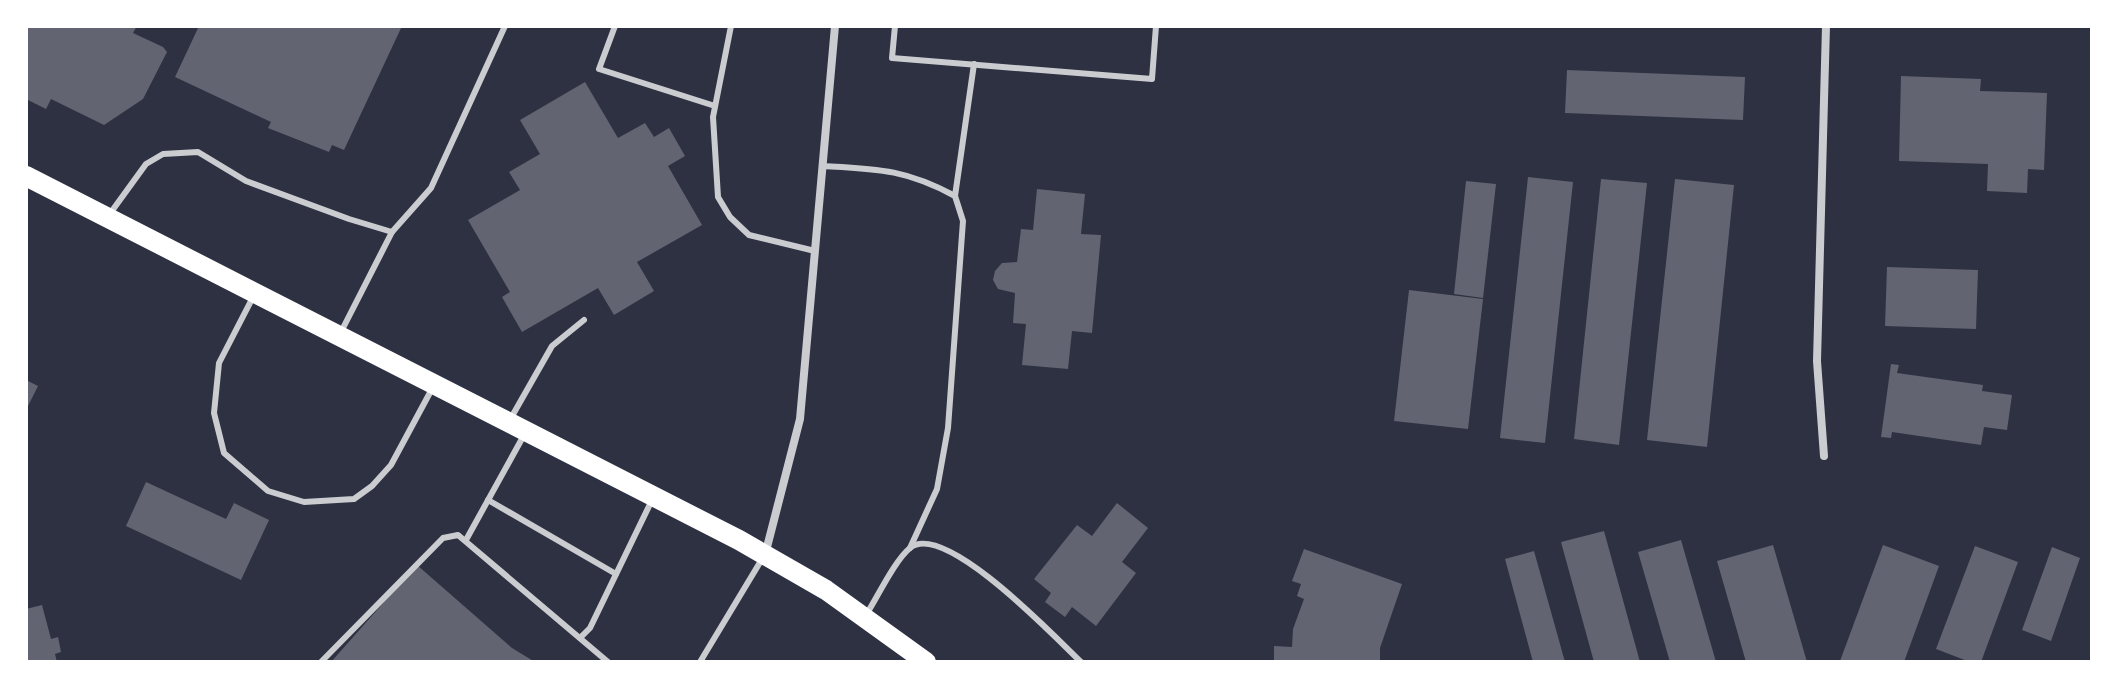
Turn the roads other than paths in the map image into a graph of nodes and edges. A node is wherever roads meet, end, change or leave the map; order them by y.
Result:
1 (505, 26) edge
2 (615, 26) edge
3 (731, 26) edge
4 (835, 26) edge
5 (895, 26) edge
6 (1156, 26) edge
7 (1826, 26) edge
8 (974, 64) junction
9 (715, 106) junction
10 (822, 166) junction
11 (26, 176) edge
12 (955, 196) junction
13 (108, 216) junction
14 (392, 232) junction
15 (815, 251) junction
16 (256, 292) junction
17 (584, 320) dead end
18 (340, 335) junction
19 (434, 384) junction
20 (518, 426) junction
21 (1824, 456) dead end
22 (654, 496) junction
23 (488, 500) junction
24 (466, 540) junction
25 (910, 548) junction
26 (765, 555) junction
27 (616, 574) junction
28 (865, 617) junction
29 (580, 638) junction
30 (321, 662) edge
31 (608, 662) edge
32 (700, 662) edge
33 (926, 662) edge
34 (1081, 662) edge

1 - 14 lane
2 - 9 lane
3 - 9 lane
4 - 10 street
5 - 8 lane
6 - 8 lane
7 - 21 street
8 - 12 lane
9 - 15 lane
10 - 12 lane
10 - 15 street
11 - 13 main road
12 - 25 lane
13 - 14 lane
13 - 16 main road
14 - 18 lane
15 - 26 street
16 - 18 main road
16 - 19 lane
17 - 20 lane
18 - 19 main road
19 - 20 main road
20 - 22 main road
20 - 23 lane
22 - 26 main road
22 - 27 lane
23 - 24 lane
23 - 27 lane
24 - 29 lane
24 - 30 lane
25 - 28 lane
25 - 34 lane
26 - 28 main road
26 - 32 lane
27 - 29 lane
28 - 33 main road
29 - 31 lane

